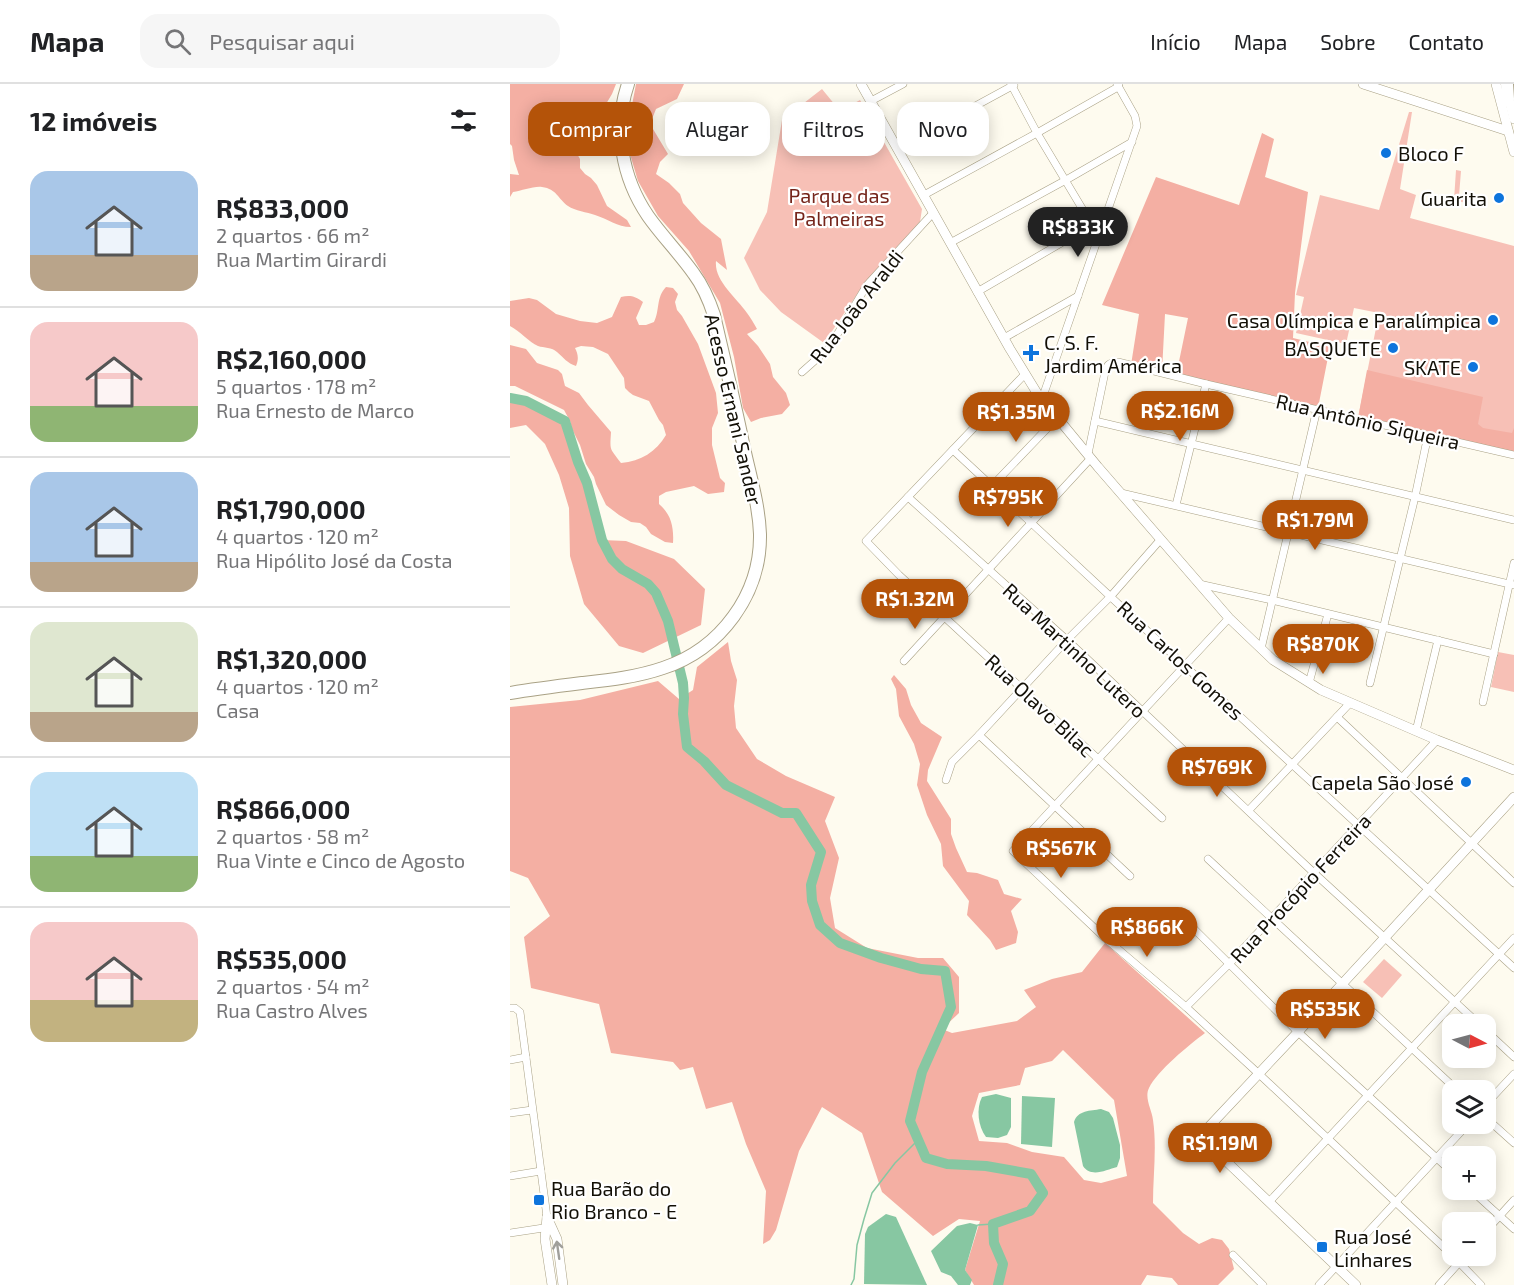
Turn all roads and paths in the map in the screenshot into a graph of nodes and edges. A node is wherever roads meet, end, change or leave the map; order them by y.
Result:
1 (628, 84) edge
2 (861, 84) edge
3 (903, 84) edge
4 (1363, 84) edge
5 (1496, 84) edge
6 (1506, 84) edge
7 (1013, 85) edge
8 (1118, 85) edge
9 (1511, 99) edge
10 (871, 101) junction
11 (982, 102) edge
12 (1514, 119) edge
13 (1509, 131) junction
14 (1037, 133) junction
15 (1132, 142) junction
16 (897, 146) edge
17 (1514, 152) edge
18 (902, 156) edge
19 (1066, 180) junction
20 (924, 195) junction
21 (933, 213) junction
22 (1092, 225) junction
23 (1100, 234) junction
24 (950, 243) junction
25 (978, 292) junction
26 (1078, 296) junction
27 (1004, 338) junction
28 (802, 372) dead end
29 (1024, 374) junction
30 (1206, 384) junction
31 (1042, 399) junction
32 (1317, 409) junction
33 (1058, 417) junction
34 (1095, 421) junction
35 (1428, 435) junction
36 (1192, 444) junction
37 (953, 450) junction
38 (1514, 455) edge
39 (1089, 456) junction
40 (1303, 470) junction
41 (992, 486) junction
42 (1121, 493) junction
43 (908, 497) junction
44 (1415, 497) junction
45 (1176, 505) junction
46 (1514, 520) edge
47 (1031, 522) junction
48 (1288, 531) junction
49 (1161, 539) junction
50 (1400, 558) junction
51 (1514, 563) edge
52 (988, 569) junction
53 (1199, 584) junction
54 (1512, 584) edge
55 (1111, 596) junction
56 (1272, 600) junction
57 (1328, 614) junction
58 (944, 616) junction
59 (1229, 618) junction
60 (1383, 627) junction
61 (1067, 640) junction
62 (1438, 640) junction
63 (1261, 649) junction
64 (1494, 654) junction
65 (904, 660) dead end
66 (1185, 666) junction
67 (1309, 683) junction
68 (1370, 683) dead end
69 (1023, 688) junction
70 (510, 693) edge
71 (1483, 702) dead end
72 (1350, 703) junction
73 (1142, 712) junction
74 (1336, 717) junction
75 (1416, 731) junction
76 (980, 735) junction
77 (1437, 740) junction
78 (1098, 759) junction
79 (1292, 764) junction
80 (1514, 770) edge
81 (1401, 777) junction
82 (946, 780) dead end
83 (1514, 797) edge
84 (1055, 806) junction
85 (1248, 810) junction
86 (1162, 818) dead end
87 (1358, 824) junction
88 (1472, 843) junction
89 (1208, 859) dead end
90 (1314, 873) junction
91 (1130, 876) dead end
92 (1514, 883) edge
93 (1429, 890) junction
94 (1272, 918) junction
95 (1186, 921) dead end
96 (1385, 938) junction
97 (1514, 938) edge
98 (1499, 954) junction
99 (1228, 964) junction
100 (1514, 968) edge
101 (1342, 984) junction
102 (1455, 1002) junction
103 (1186, 1007) junction
104 (510, 1008) edge
105 (1468, 1014) edge
106 (1298, 1032) junction
107 (1496, 1040) edge
108 (1412, 1049) junction
109 (1514, 1057) edge
110 (526, 1058) junction
111 (510, 1060) edge
112 (1258, 1074) junction
113 (1514, 1074) edge
114 (1446, 1080) edge
115 (1496, 1093) edge
116 (1368, 1096) junction
117 (532, 1110) junction
118 (510, 1113) edge
119 (1496, 1126) edge
120 (1459, 1134) edge
121 (1328, 1139) junction
122 (1514, 1143) edge
123 (1436, 1158) junction
124 (1442, 1163) edge
125 (541, 1172) junction
126 (510, 1176) edge
127 (1482, 1200) edge
128 (1514, 1200) edge
129 (1269, 1202) junction
130 (1395, 1202) junction
131 (1499, 1215) junction
132 (547, 1216) joint
133 (1496, 1219) edge
134 (549, 1227) junction
135 (1514, 1229) edge
136 (510, 1233) edge
137 (1442, 1246) edge
138 (1233, 1255) dead end
139 (1338, 1266) junction
140 (1456, 1266) edge
141 (1467, 1266) edge
142 (552, 1285) edge
143 (563, 1285) edge
144 (1263, 1285) edge
145 (1319, 1285) edge
146 (1356, 1285) edge
147 (1439, 1285) edge
148 (1481, 1285) edge

1 - 70 highway, Acesso Ernani Sander
2 - 10 street
3 - 10 street
4 - 13 street
5 - 13 street
6 - 9 highway
7 - 11 street
7 - 14 street
8 - 14 street
8 - 15 street
9 - 12 street
10 - 16 street
13 - 17 street
14 - 19 street
14 - 20 street
15 - 19 street
15 - 23 street
18 - 20 street
19 - 22 street
19 - 24 street
20 - 21 street
21 - 24 street
21 - 28 street, Rua João Araldi
22 - 23 street
22 - 25 street
23 - 26 street
24 - 25 street
25 - 27 street
26 - 27 street
26 - 31 street
27 - 29 street
29 - 31 street
29 - 37 street
30 - 32 street, Rua Antônio Siqueira
30 - 34 street, Rua Antônio Siqueira
30 - 36 street
31 - 33 street
32 - 35 street, Rua Antônio Siqueira
32 - 40 street
33 - 39 street
33 - 41 street
34 - 36 street
34 - 39 street
35 - 38 street, Rua Antônio Siqueira
35 - 44 street
36 - 40 street
36 - 45 street
37 - 41 street, Rua Carlos Gomes
37 - 43 street
39 - 42 street
39 - 47 street
40 - 44 street
40 - 48 street
41 - 47 street, Rua Carlos Gomes
42 - 45 street
42 - 49 street
43 - 52 street, Rua Martinho Lutero
43 - 58 street, Rua Olavo Bilac
44 - 46 street
44 - 50 street
45 - 48 street
47 - 52 street
47 - 55 street, Rua Carlos Gomes
48 - 50 street
48 - 56 street
49 - 53 street
49 - 55 street
50 - 54 street
50 - 60 street
51 - 54 street
52 - 58 street
52 - 61 street, Rua Martinho Lutero
53 - 56 street
53 - 59 street
54 - 64 street
55 - 61 street
55 - 66 street, Rua Carlos Gomes
56 - 57 street
56 - 63 street
57 - 60 street
57 - 67 street
58 - 65 street
58 - 69 street, Rua Olavo Bilac
59 - 63 street
59 - 66 street
60 - 62 street
60 - 68 street
61 - 69 street
61 - 73 street, Rua Martinho Lutero
62 - 64 street
62 - 75 street
63 - 67 street
64 - 71 street
66 - 73 street
66 - 79 street, Rua Carlos Gomes
67 - 72 street
69 - 76 street
69 - 78 street, Rua Olavo Bilac
72 - 74 street
72 - 75 street
73 - 78 street
73 - 85 street, Rua Martinho Lutero
74 - 79 street
74 - 81 street
75 - 77 street
76 - 82 street
76 - 84 street
77 - 80 street
77 - 81 street, Rua Procópio Ferreira
78 - 84 street
78 - 86 street, Rua Olavo Bilac
79 - 85 street
79 - 87 street, Rua Carlos Gomes
81 - 87 street, Rua Procópio Ferreira
81 - 88 street
83 - 88 street
84 - 91 street
84 - 103 street
85 - 90 street, Rua Martinho Lutero
87 - 90 street, Rua Procópio Ferreira
87 - 93 street, Rua Carlos Gomes
88 - 92 street
88 - 93 street
89 - 94 street
90 - 94 street, Rua Procópio Ferreira
90 - 96 street, Rua Martinho Lutero
93 - 96 street
93 - 98 street, Rua Carlos Gomes
94 - 99 street, Rua Procópio Ferreira
94 - 101 street
95 - 99 street
96 - 101 street
96 - 102 street, Rua Martinho Lutero
97 - 98 street
98 - 100 street, Rua Carlos Gomes
98 - 102 street
99 - 103 street, Rua Procópio Ferreira
99 - 106 street
101 - 106 street
101 - 108 street
102 - 105 street, Rua Martinho Lutero
102 - 108 street
103 - 112 street
104 - 110 street
106 - 112 street
106 - 116 street
107 - 109 street
108 - 114 street
108 - 116 street
110 - 111 street
110 - 117 street
112 - 121 street
112 - 129 street
113 - 115 street
116 - 121 street
116 - 123 street
117 - 118 street
117 - 125 street
119 - 122 street
120 - 123 street
121 - 129 street
121 - 130 street
123 - 124 street
123 - 130 street
125 - 126 street
125 - 132 street
127 - 131 street
128 - 131 street
129 - 139 street
130 - 137 street
130 - 139 street
131 - 133 street
131 - 135 street
132 - 134 street
134 - 136 street
134 - 142 street
143 -> 134 street
138 - 144 street
139 - 145 street
139 - 146 street
140 - 147 street
141 - 148 street

